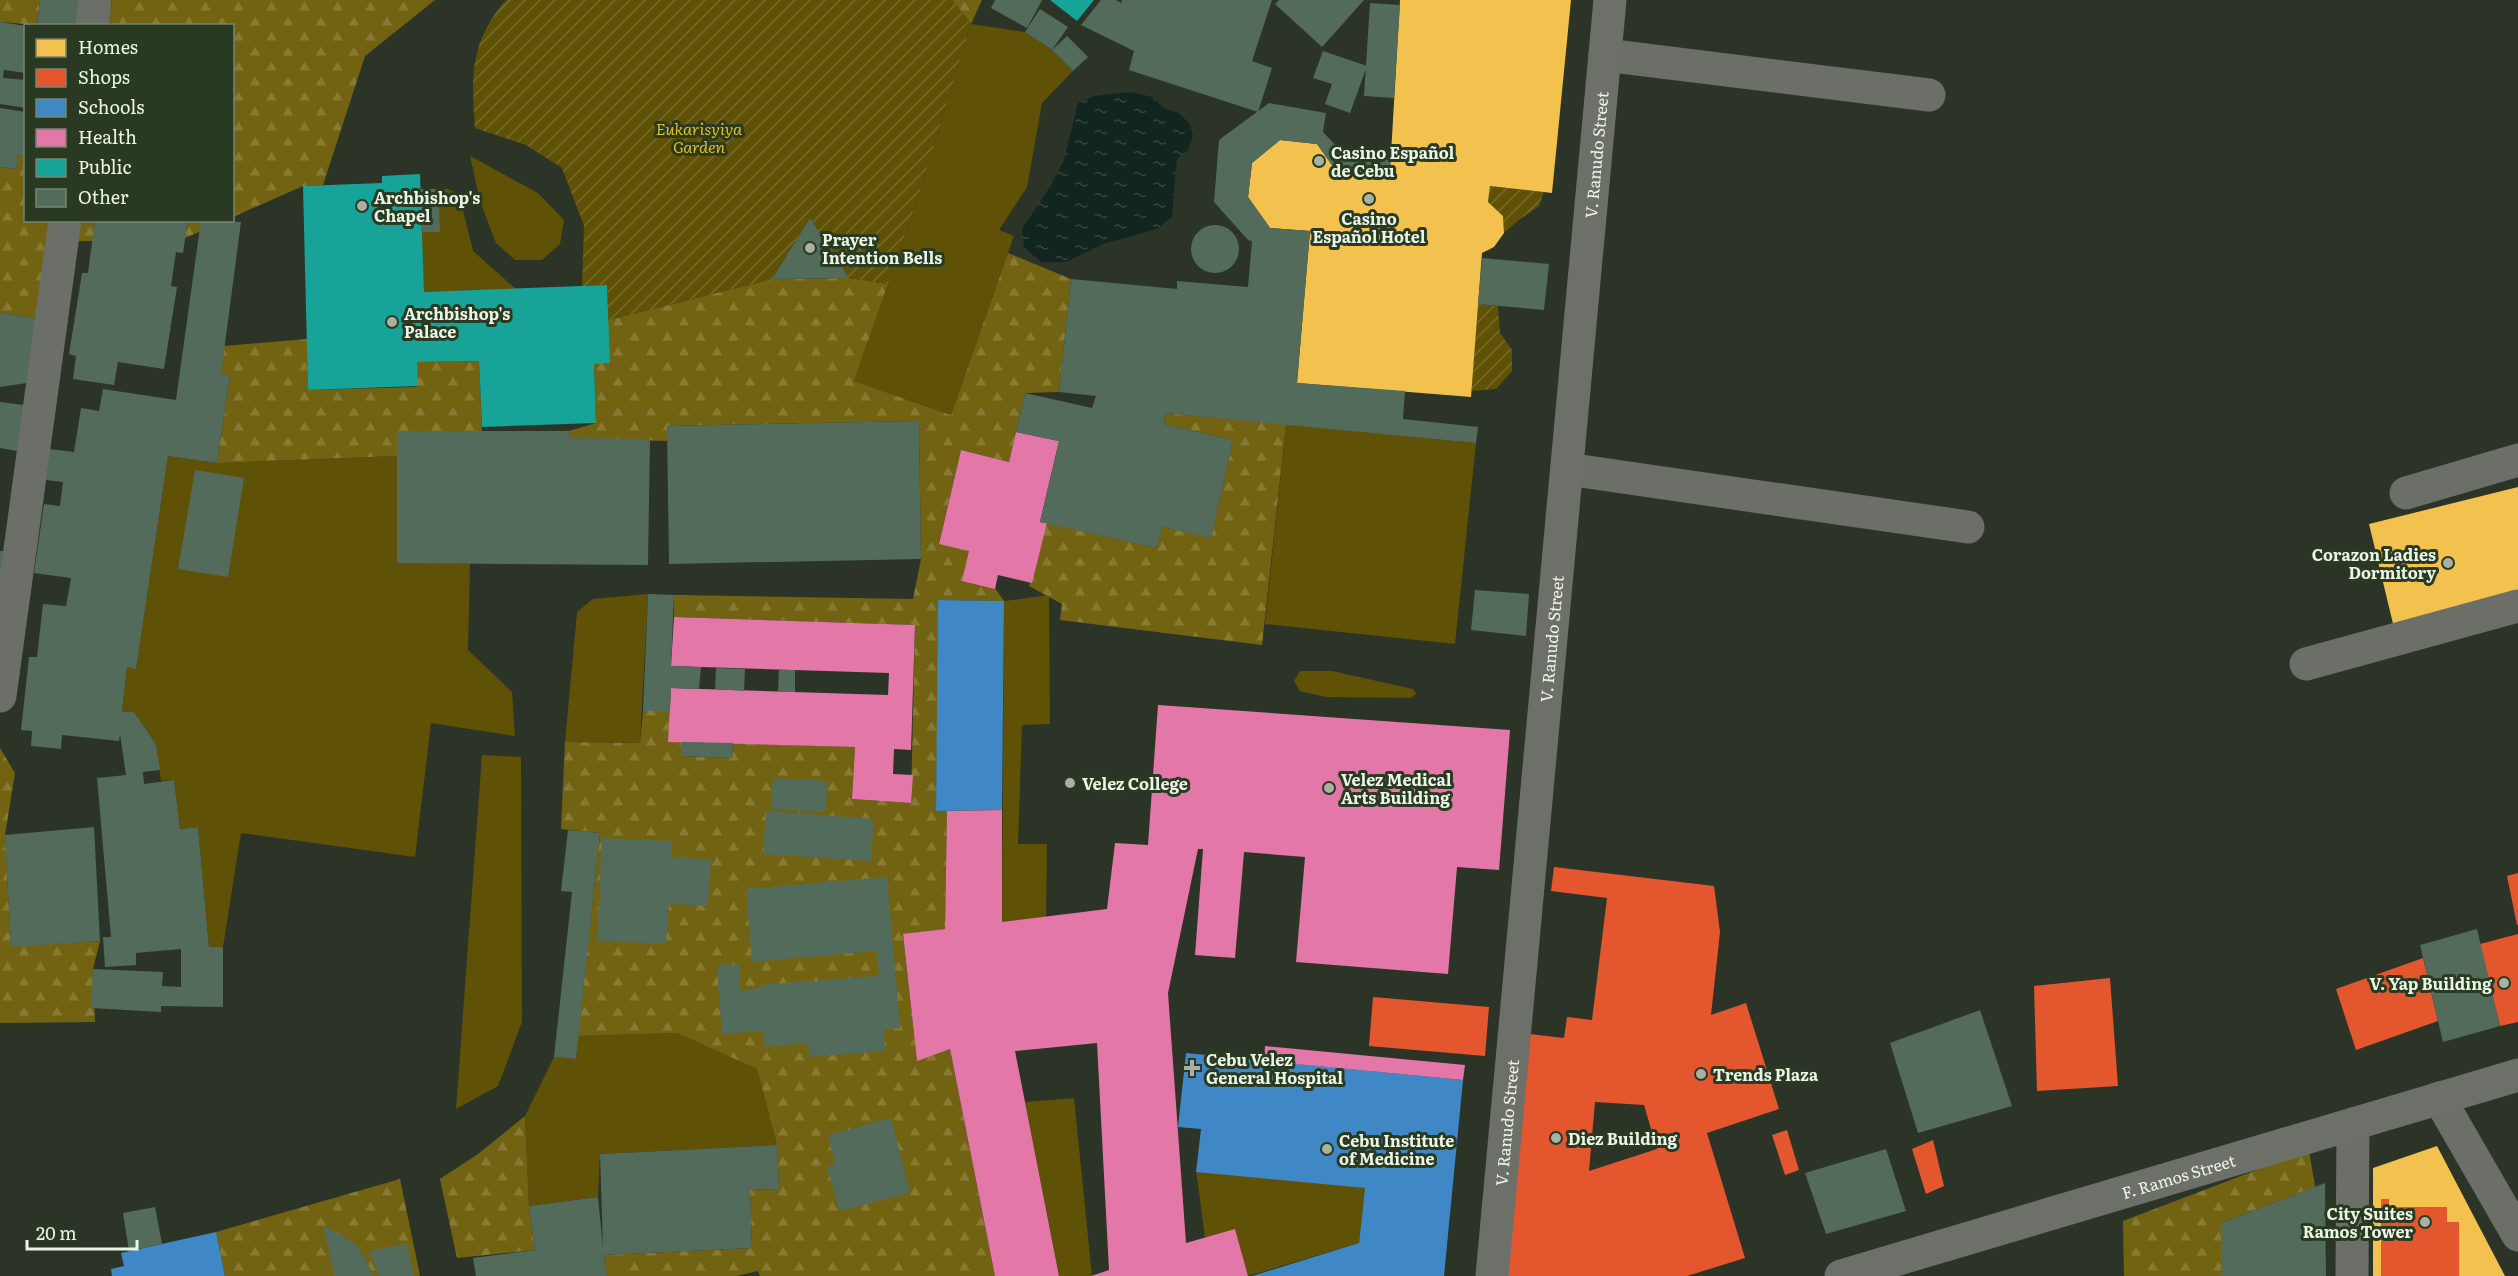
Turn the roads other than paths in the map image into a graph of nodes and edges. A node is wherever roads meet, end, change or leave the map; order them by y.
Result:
1 (95, 0) edge
2 (1610, 0) edge
3 (92, 24) edge
4 (1605, 55) junction
5 (1929, 95) dead end
6 (65, 222) edge
7 (2518, 460) edge
8 (1567, 470) junction
9 (2406, 493) dead end
10 (1968, 527) dead end
11 (2518, 606) edge
12 (2306, 664) dead end
13 (0, 696) edge
14 (2518, 1075) edge
15 (2439, 1098) junction
16 (2353, 1124) junction
17 (2518, 1235) edge
18 (1492, 1276) edge
19 (1841, 1276) edge
20 (2352, 1276) edge

1 - 3 street
2 - 4 street, V. Ranudo Street
4 - 5 street
4 - 8 street, V. Ranudo Street
6 - 13 street
7 - 9 street
8 - 10 street
8 - 18 street, V. Ranudo Street
11 - 12 street
14 - 15 street, F. Ramos Street
15 - 16 street, F. Ramos Street
15 - 17 street
16 - 19 street, F. Ramos Street
16 - 20 street

